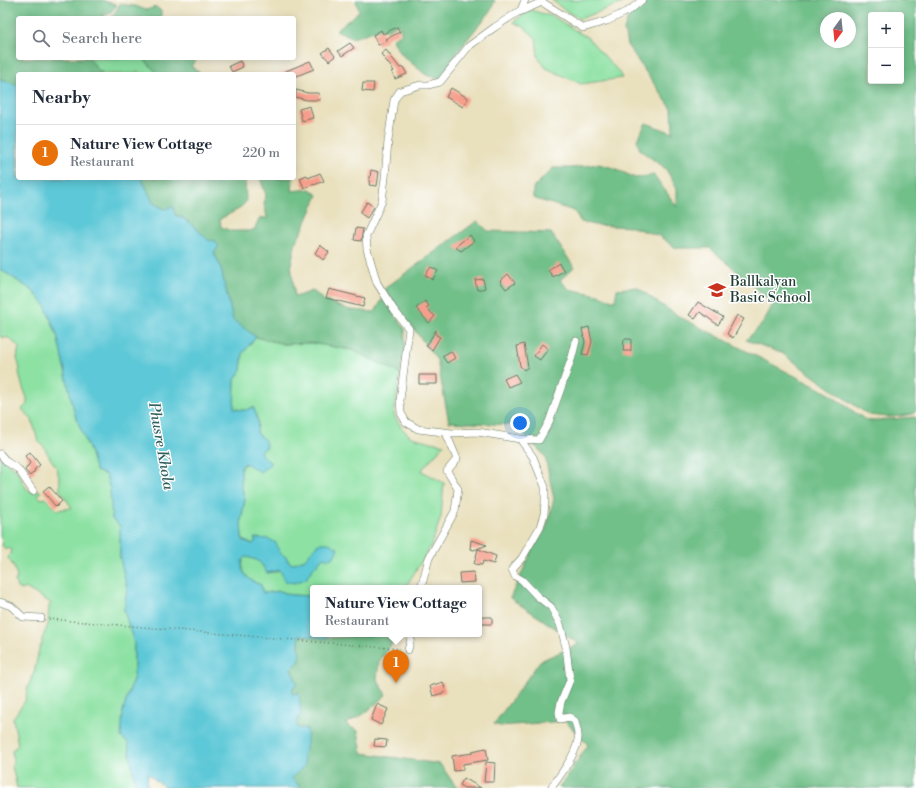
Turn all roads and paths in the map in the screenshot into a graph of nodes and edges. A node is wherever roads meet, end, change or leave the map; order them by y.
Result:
1 (525, 0) edge
2 (642, 0) edge
3 (513, 14) junction
4 (576, 341) dead end
5 (446, 433) junction
6 (520, 439) junction
7 (0, 454) edge
8 (33, 491) dead end
9 (422, 585) edge
10 (0, 602) edge
11 (41, 618) joint
12 (411, 637) edge
13 (408, 650) joint
14 (551, 788) edge

1 - 3 street
2 - 3 street
3 - 5 street
4 - 6 street
5 - 6 street
5 - 9 street
6 - 14 street
7 - 8 street
10 - 11 street
11 - 13 path
12 - 13 street

